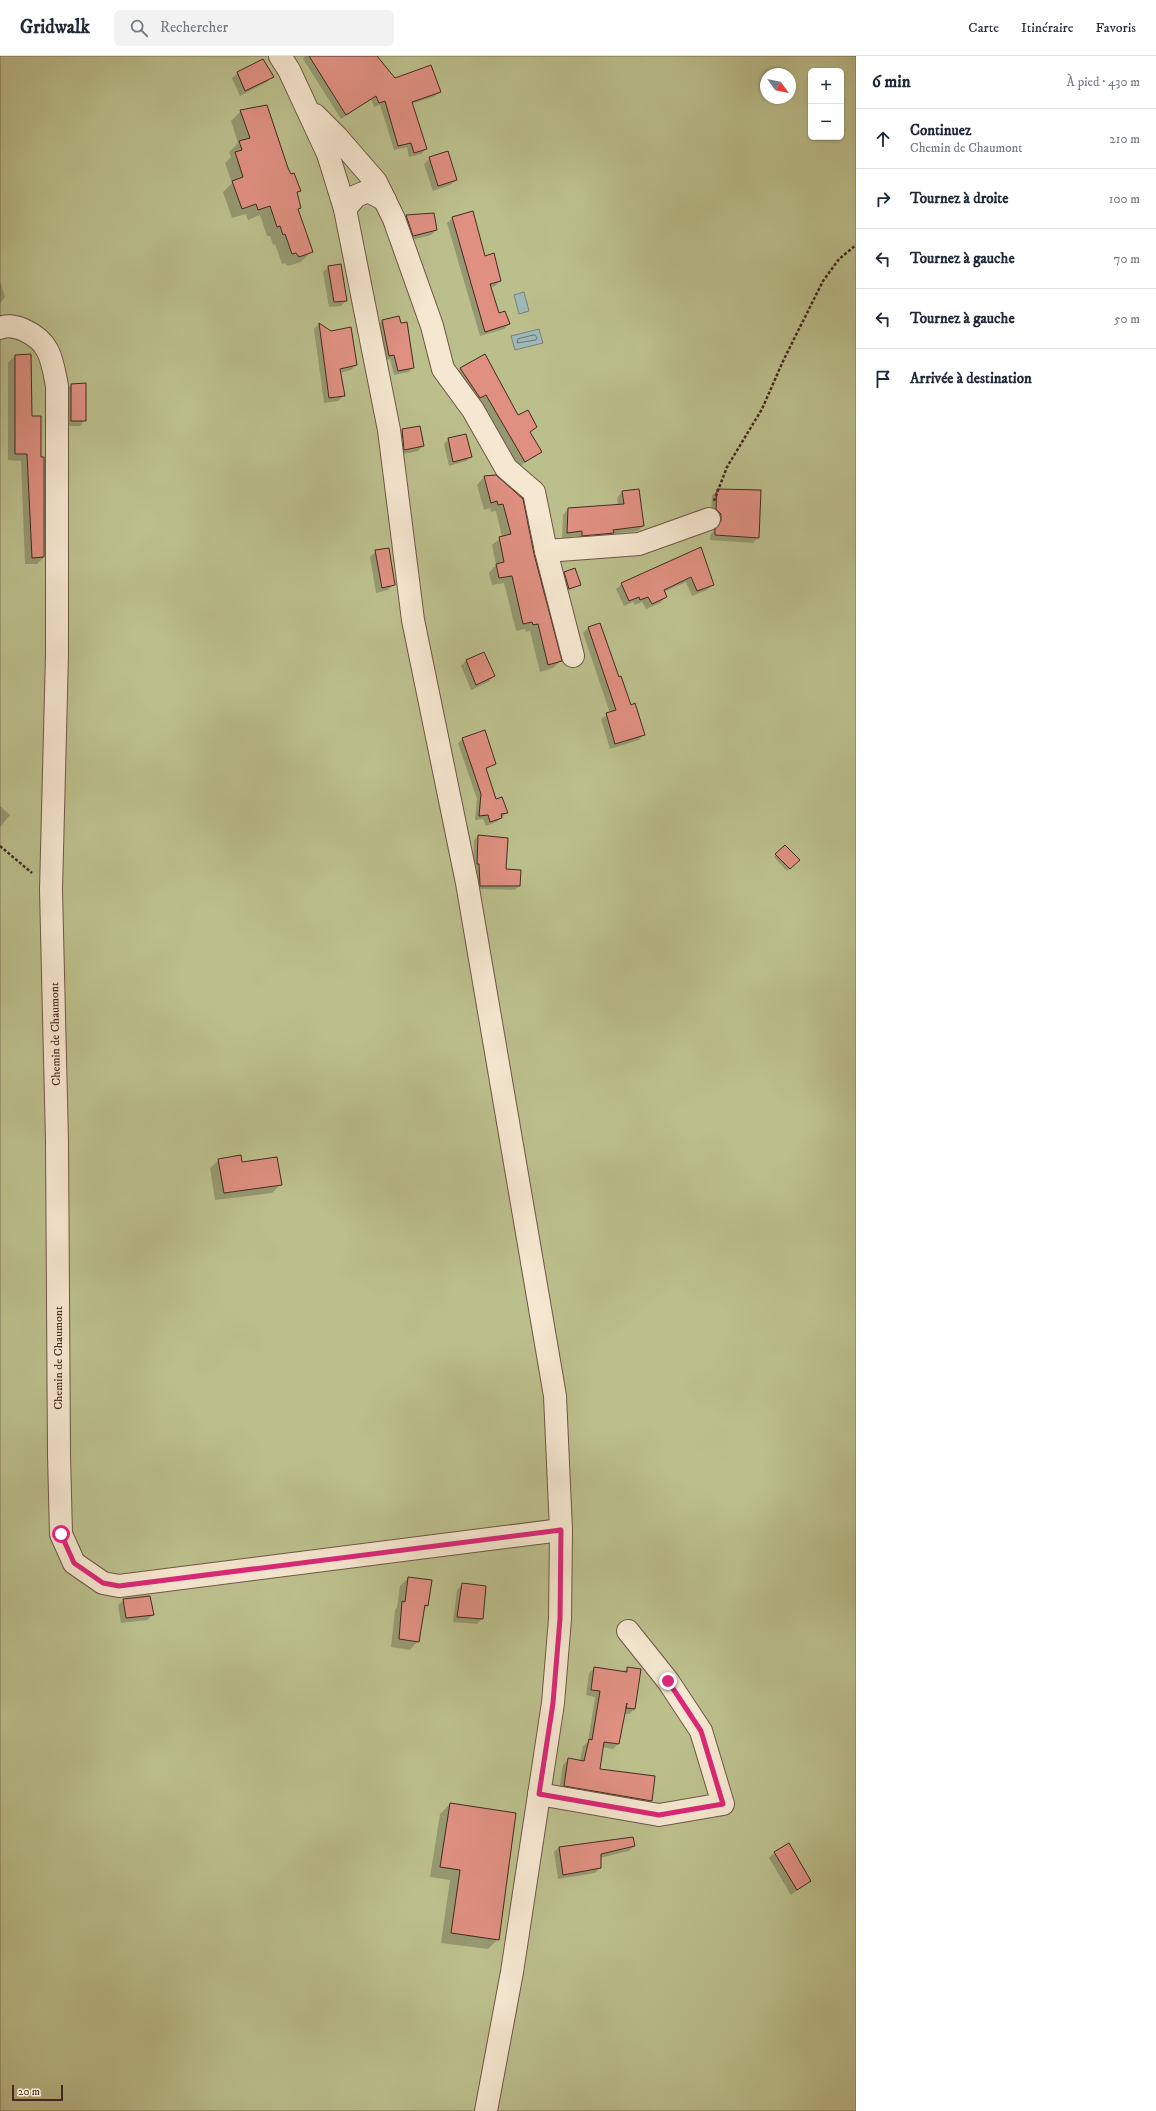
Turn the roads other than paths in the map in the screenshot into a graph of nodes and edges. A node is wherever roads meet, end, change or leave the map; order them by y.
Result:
1 (280, 56) edge
2 (304, 105) junction
3 (385, 200) junction
4 (345, 209) junction
5 (0, 328) edge
6 (709, 519) road end
7 (546, 551) junction
8 (573, 656) dead end
9 (561, 1530) junction
10 (628, 1631) dead end
11 (539, 1794) junction
12 (486, 2111) edge

1 - 2 street
2 - 3 street
2 - 4 street
3 - 4 street
3 - 7 street
4 - 9 street
5 - 9 street, Chemin de Chaumont
6 - 7 street
7 - 8 street
9 - 11 street
10 - 11 street
11 - 12 street

